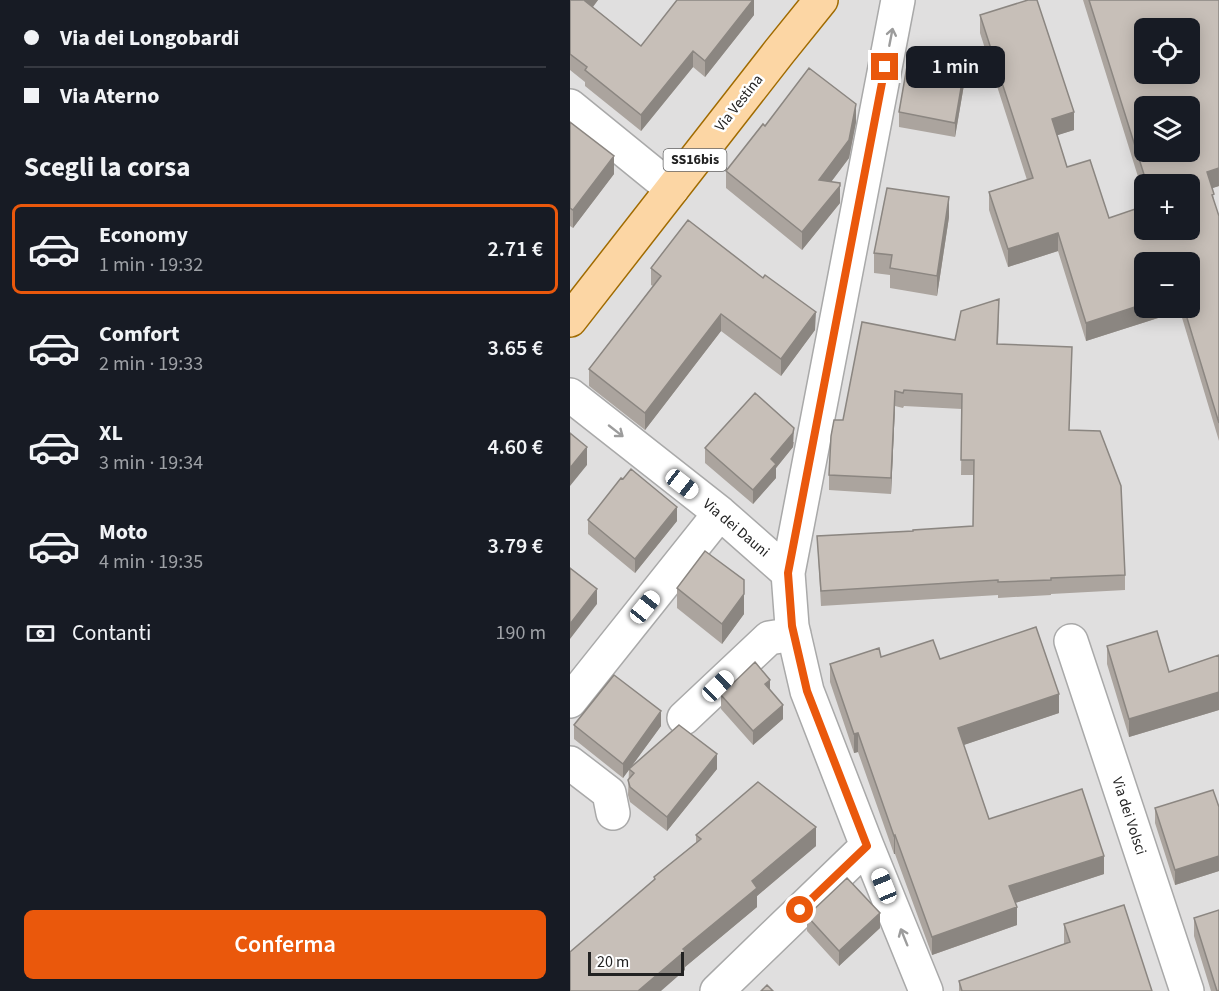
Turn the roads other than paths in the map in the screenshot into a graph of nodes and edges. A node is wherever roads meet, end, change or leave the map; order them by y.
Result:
1 (821, 0) edge
2 (898, 0) edge
3 (570, 106) edge
4 (672, 189) junction
5 (570, 320) edge
6 (570, 395) edge
7 (720, 513) junction
8 (788, 573) junction
9 (794, 634) junction
10 (1071, 640) dead end
11 (570, 700) edge
12 (684, 718) dead end
13 (570, 763) edge
14 (613, 813) dead end
15 (867, 846) junction
16 (923, 990) edge
17 (717, 991) edge
18 (1187, 991) edge

1 - 4 main road, Via Vestina / SS16bis
8 -> 2 street
3 - 4 street
4 - 5 main road, Via Vestina / SS16bis
6 -> 7 street, Via dei Dauni
7 - 8 street, Via dei Dauni
7 - 11 street
8 - 9 street
9 - 12 street
9 - 15 street
10 - 18 street, Via dei Volsci
13 - 14 street
16 -> 15 street
15 - 17 street

